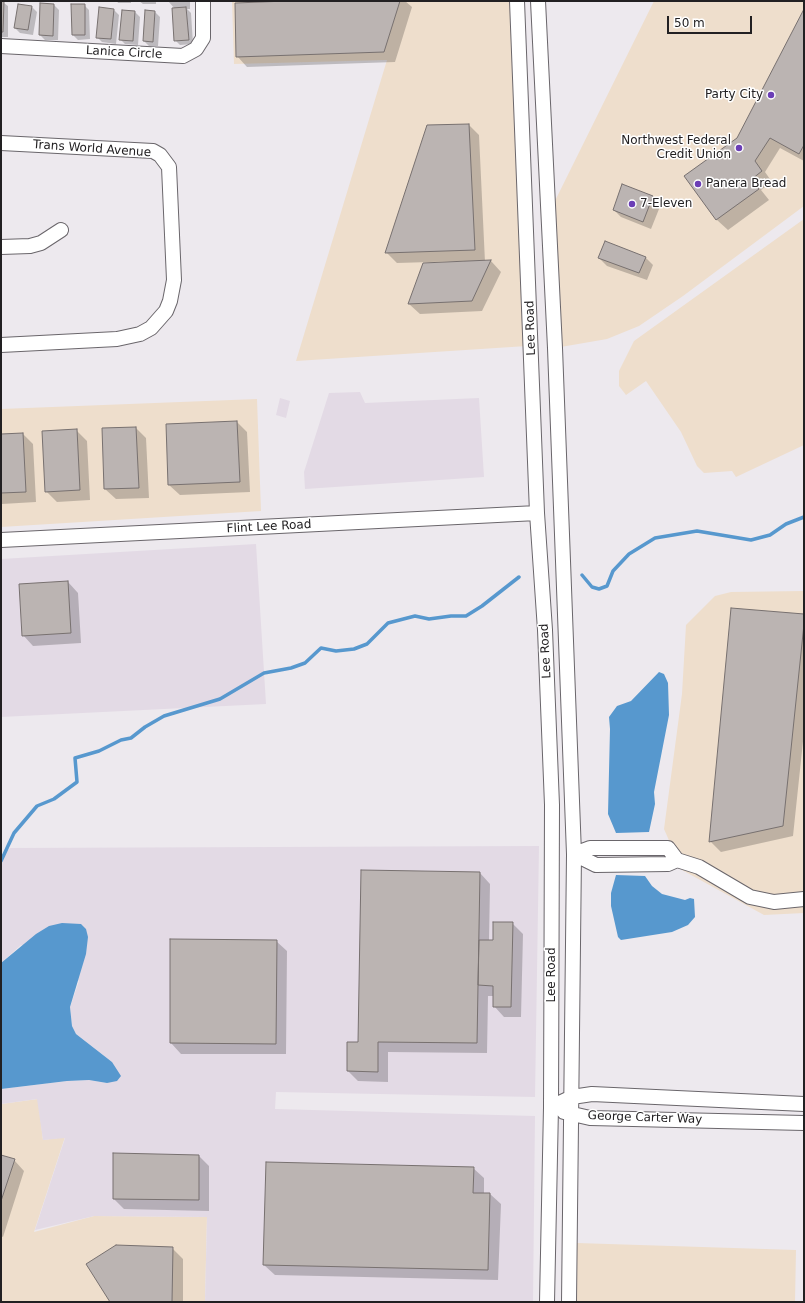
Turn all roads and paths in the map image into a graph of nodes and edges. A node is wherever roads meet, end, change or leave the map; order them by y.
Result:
1 (203, 1) edge
2 (517, 1) edge
3 (538, 1) edge
4 (1, 46) edge
5 (1, 143) edge
6 (61, 230) dead end
7 (1, 247) edge
8 (1, 345) edge
9 (538, 513) junction
10 (1, 540) edge
11 (574, 854) junction
12 (804, 901) edge
13 (572, 1097) junction
14 (804, 1104) edge
15 (551, 1107) junction
16 (572, 1114) junction
17 (804, 1123) edge
18 (547, 1302) edge
19 (569, 1302) edge

1 - 4 street, Lanica Circle
2 - 9 street, Lee Road
3 - 11 street, Lee Road
5 - 8 street, Trans World Avenue
6 - 7 street
9 - 10 street, Flint Lee Road
9 - 15 street, Lee Road
11 - 12 street
11 - 13 street, Lee Road
13 - 14 street, George Carter Way
13 - 15 street, George Carter Way
13 - 16 street, Lee Road
15 - 16 street, George Carter Way
15 - 18 street, Lee Road
16 - 17 street, George Carter Way
16 - 19 street, Lee Road

